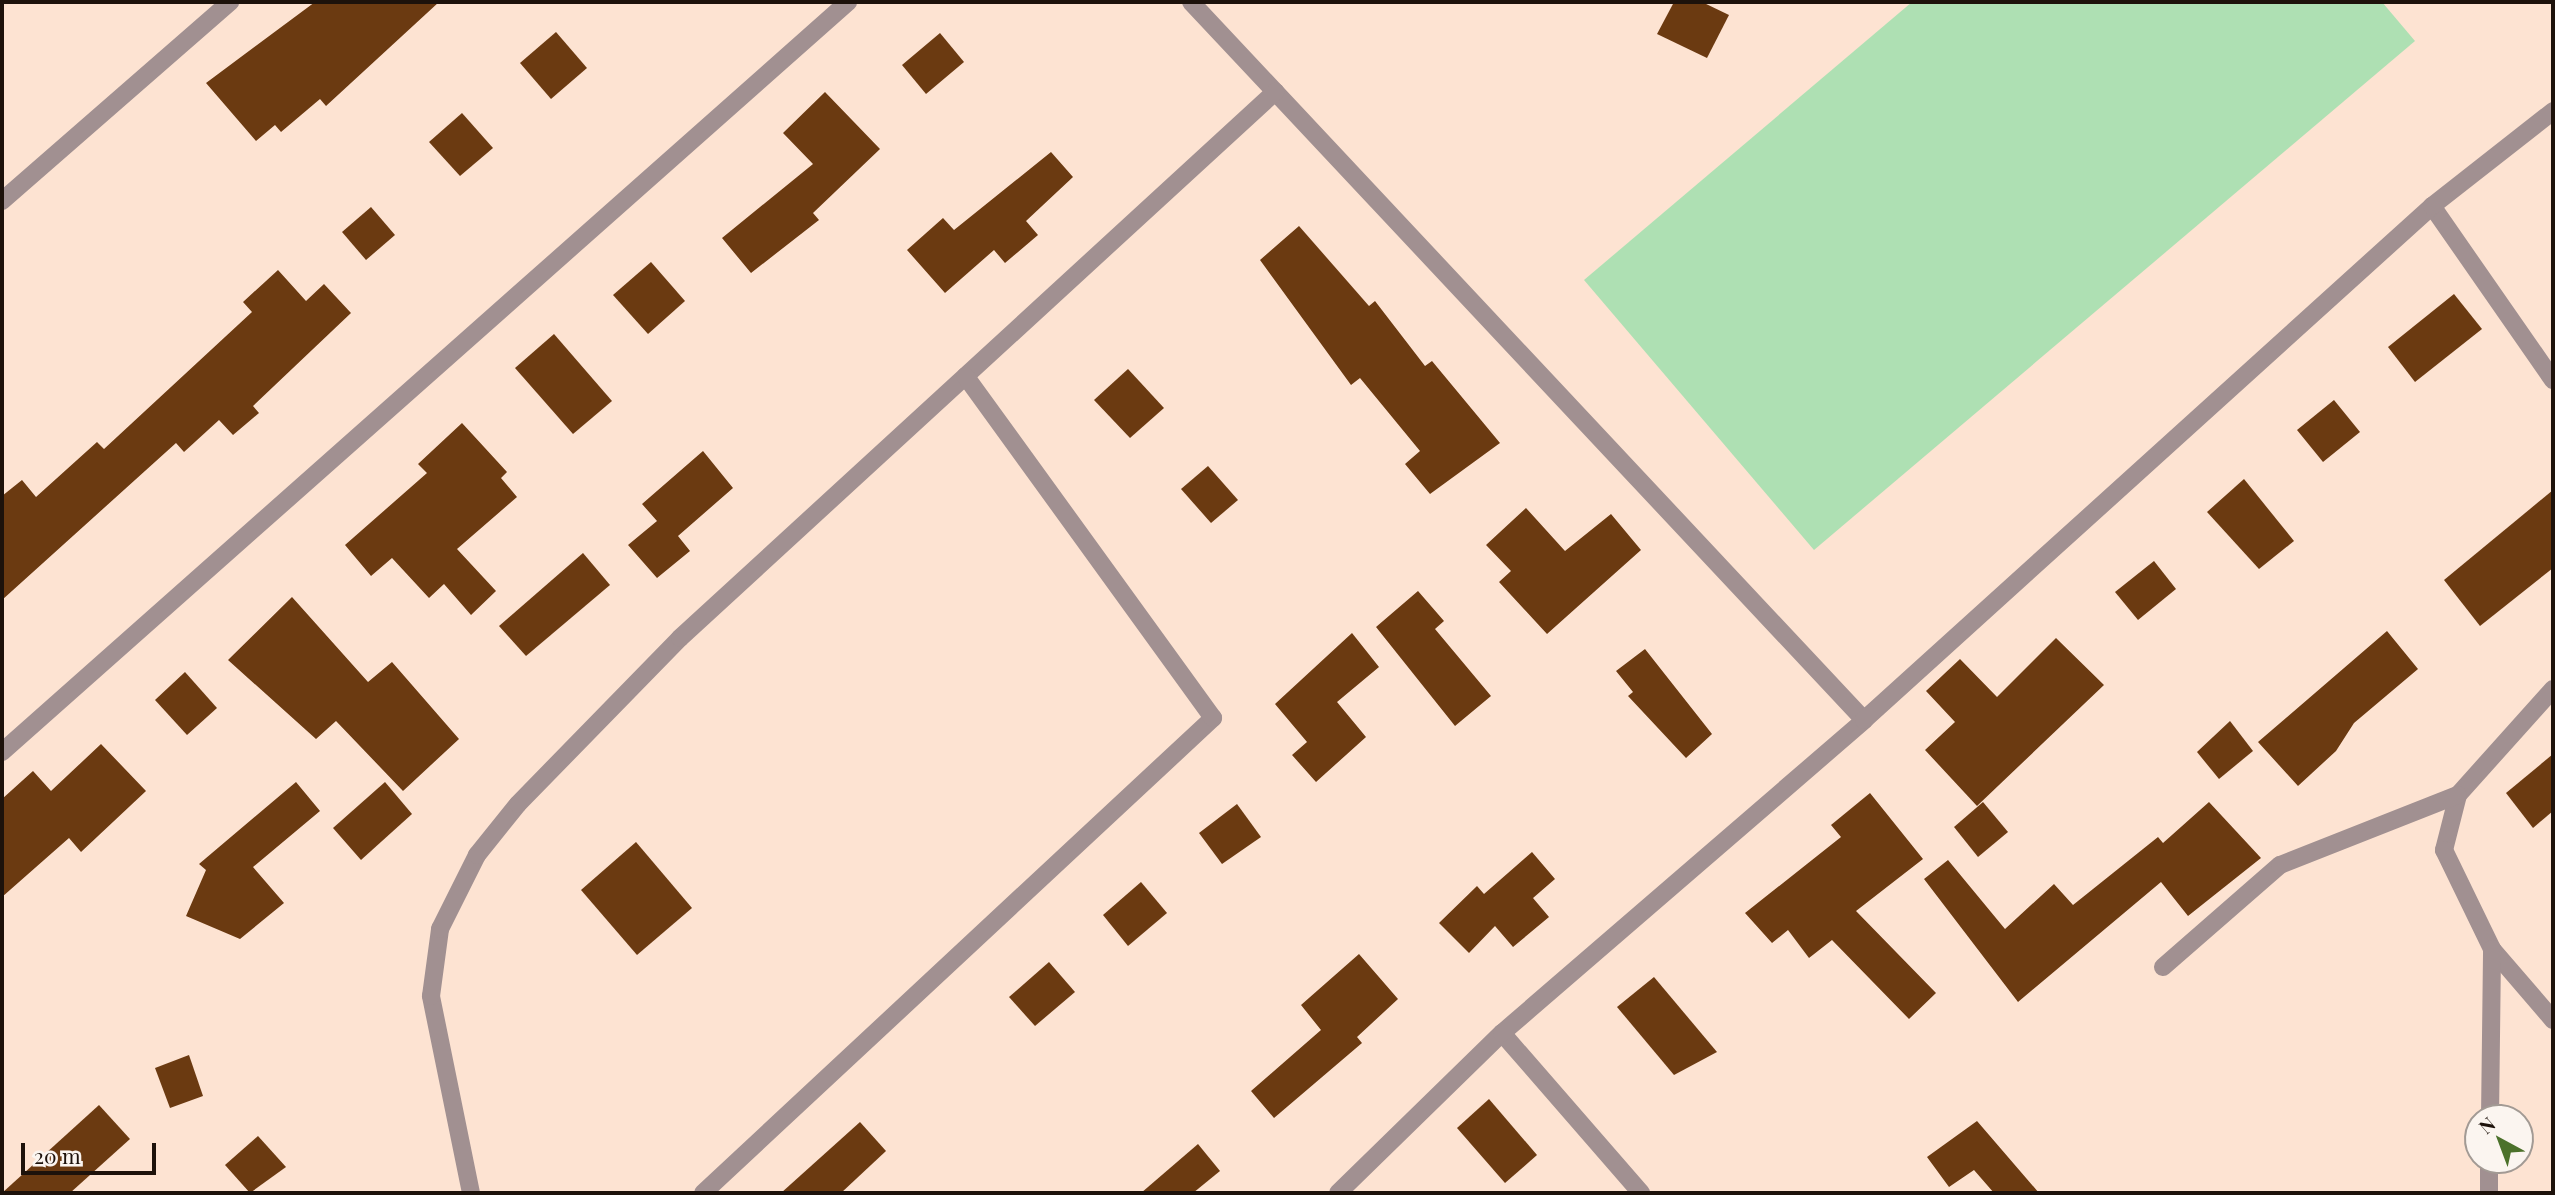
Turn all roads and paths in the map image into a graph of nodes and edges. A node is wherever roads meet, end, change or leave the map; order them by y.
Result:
1 (230, 2) edge
2 (848, 2) edge
3 (1191, 2) edge
4 (1275, 93) junction
5 (2553, 111) edge
6 (2, 201) edge
7 (2432, 206) junction
8 (965, 376) junction
9 (2553, 380) edge
10 (2553, 689) edge
11 (1864, 720) junction
12 (2, 752) edge
13 (2458, 795) junction
14 (2492, 949) junction
15 (2163, 967) dead end
16 (2553, 1020) edge
17 (1502, 1033) junction
18 (2490, 1104) edge
19 (2489, 1174) edge
20 (471, 1193) edge
21 (703, 1193) edge
22 (1338, 1193) edge
23 (1641, 1193) edge
24 (2489, 1193) edge

1 - 6 street
2 - 12 street
3 - 4 street
4 - 8 street
4 - 11 street
5 - 7 street
7 - 9 street
7 - 11 street
8 - 20 street
8 - 21 street
10 - 13 street
11 - 17 street
13 - 14 street
13 - 15 street
14 - 16 street
14 - 18 street
17 - 22 street
17 - 23 street
19 - 24 street

